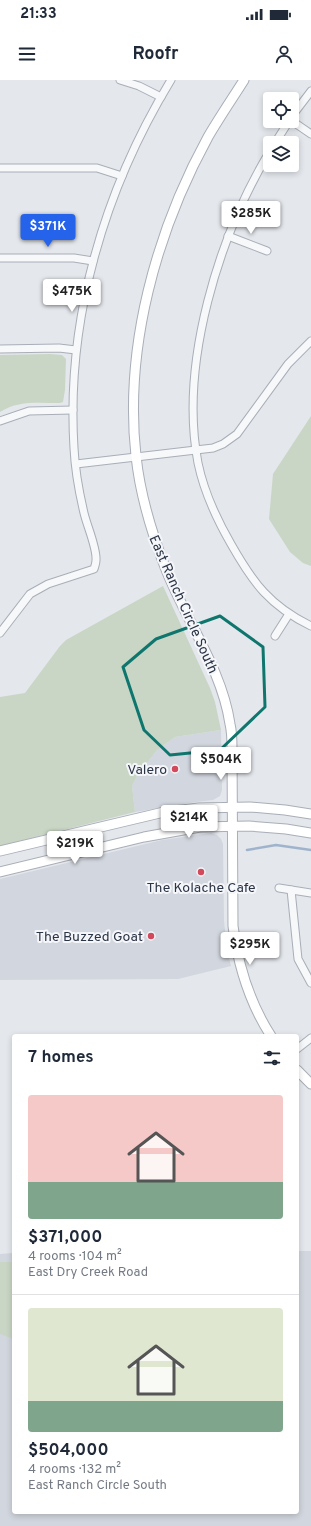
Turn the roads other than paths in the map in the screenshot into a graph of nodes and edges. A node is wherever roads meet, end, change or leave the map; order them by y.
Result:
1 (120, 80) edge
2 (171, 80) edge
3 (244, 80) edge
4 (311, 91) edge
5 (160, 97) junction
6 (299, 107) edge
7 (299, 126) edge
8 (311, 134) edge
9 (263, 162) edge
10 (0, 168) edge
11 (122, 176) junction
12 (228, 236) junction
13 (267, 251) dead end
14 (0, 258) edge
15 (93, 261) junction
16 (311, 341) edge
17 (0, 349) edge
18 (76, 350) junction
19 (73, 410) junction
20 (0, 421) edge
21 (196, 450) junction
22 (136, 458) junction
23 (76, 464) junction
24 (289, 614) junction
25 (311, 626) edge
26 (0, 633) edge
27 (275, 636) dead end
28 (232, 806) junction
29 (311, 814) edge
30 (232, 826) junction
31 (311, 833) edge
32 (0, 851) edge
33 (0, 872) edge
34 (279, 888) dead end
35 (291, 890) junction
36 (311, 893) edge
37 (311, 983) edge
38 (269, 1034) edge
39 (311, 1038) edge
40 (299, 1047) edge
41 (299, 1072) edge
42 (311, 1084) edge

1 - 5 street
2 - 5 street
3 - 22 street, East Ranch Circle South
4 - 6 street
5 - 11 street
7 - 8 street
9 - 12 street
10 - 11 street
11 - 15 street
12 - 13 street
12 - 21 street
14 - 15 street
15 - 18 street
16 - 21 street
17 - 18 street
18 - 19 street
19 - 20 street
19 - 23 street
21 - 22 street
21 - 24 street
22 - 23 street
22 - 28 street, East Ranch Circle South
23 - 26 street
24 - 25 street
24 - 27 street
28 - 29 street
28 - 30 street, East Ranch Circle South
28 - 32 street
30 - 31 street
30 - 33 street
30 - 38 street, East Ranch Circle South
34 - 35 street
35 - 36 street
35 - 37 street
39 - 40 street
41 - 42 street

